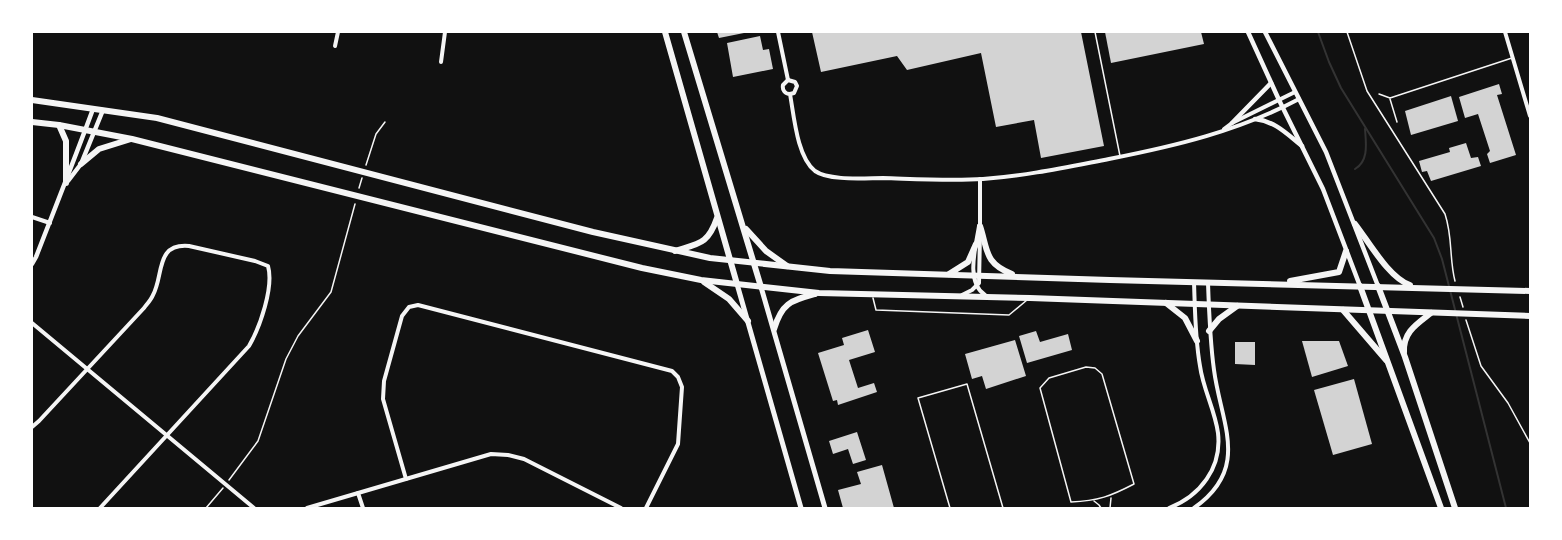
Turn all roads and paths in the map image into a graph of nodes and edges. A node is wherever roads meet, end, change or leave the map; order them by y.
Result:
1 (339, 32) edge
2 (445, 32) edge
3 (665, 32) edge
4 (684, 32) edge
5 (778, 32) edge
6 (1095, 32) edge
7 (1248, 32) edge
8 (1264, 32) edge
9 (1347, 32) edge
10 (1505, 32) edge
11 (336, 46) dead end
12 (1513, 58) junction
13 (441, 63) dead end
14 (788, 80) junction
15 (1271, 83) junction
16 (1295, 92) junction
17 (790, 94) junction
18 (1379, 94) dead end
19 (1390, 98) junction
20 (1299, 99) junction
21 (32, 100) edge
22 (1279, 100) junction
23 (1283, 108) junction
24 (93, 109) junction
25 (103, 110) junction
26 (1530, 116) edge
27 (1255, 120) junction
28 (32, 122) edge
29 (385, 122) dead end
30 (1398, 122) dead end
31 (1233, 123) junction
32 (59, 125) junction
33 (85, 130) junction
34 (94, 132) junction
35 (1221, 132) junction
36 (132, 139) junction
37 (1304, 148) junction
38 (1120, 157) junction
39 (81, 164) junction
40 (980, 179) junction
41 (66, 183) junction
42 (360, 194) junction
43 (356, 202) dead end
44 (32, 217) edge
45 (717, 218) junction
46 (50, 223) junction
47 (1355, 224) junction
48 (980, 225) junction
49 (743, 226) junction
50 (976, 244) junction
51 (1346, 250) junction
52 (674, 251) junction
53 (730, 261) junction
54 (754, 263) junction
55 (32, 264) edge
56 (789, 268) junction
57 (948, 274) junction
58 (977, 275) junction
59 (1018, 276) junction
60 (702, 280) junction
61 (1194, 282) junction
62 (1209, 282) junction
63 (1456, 283) dead end
64 (737, 284) junction
65 (1271, 284) junction
66 (976, 286) junction
67 (1360, 286) junction
68 (1378, 286) junction
69 (761, 287) junction
70 (1417, 287) junction
71 (1530, 291) edge
72 (819, 293) junction
73 (1459, 293) dead end
74 (872, 295) junction
75 (958, 296) junction
76 (987, 297) junction
77 (1029, 298) junction
78 (1165, 303) junction
79 (1195, 304) junction
80 (1209, 305) junction
81 (1238, 306) junction
82 (1343, 310) junction
83 (1368, 311) junction
84 (1387, 311) junction
85 (1431, 312) junction
86 (1530, 316) edge
87 (748, 321) junction
88 (32, 323) edge
89 (774, 329) junction
90 (1209, 331) junction
91 (1197, 341) junction
92 (1405, 357) junction
93 (1388, 362) junction
94 (86, 370) junction
95 (32, 427) edge
96 (166, 436) junction
97 (1530, 443) edge
98 (232, 477) dead end
99 (406, 478) junction
100 (221, 490) dead end
101 (358, 493) junction
102 (1112, 496) junction
103 (1094, 501) junction
104 (100, 508) edge
105 (206, 508) edge
106 (254, 508) edge
107 (307, 508) edge
108 (363, 508) edge
109 (621, 508) edge
110 (645, 508) edge
111 (801, 508) edge
112 (825, 508) edge
113 (950, 508) edge
114 (1004, 508) edge
115 (1101, 508) edge
116 (1110, 508) edge
117 (1169, 508) edge
118 (1194, 508) edge
119 (1441, 508) edge
120 (1455, 508) edge

1 - 11 street
2 - 13 street
3 - 45 main road
4 - 49 main road
5 - 14 street
6 - 38 lane
7 - 15 street
8 - 16 street
9 - 63 path
10 - 12 street
12 - 19 lane
12 - 26 street
14 - 17 street
14 - 17 street
15 - 22 street
15 - 31 street
16 - 20 street
16 - 22 street
17 - 40 street
18 - 19 lane
19 - 30 lane
20 - 23 street
20 - 47 street
21 - 24 main road
22 - 23 street
22 - 31 street
23 - 27 street
23 - 37 street
24 - 25 main road
24 - 33 street
25 - 34 street
25 - 52 main road
27 - 35 street
27 - 37 street
28 - 32 main road
29 - 42 path
31 - 35 street
32 - 33 main road
32 - 41 main road
33 - 34 main road
33 - 41 street
34 - 36 main road
34 - 39 street
35 - 38 street
36 - 39 main road
36 - 42 main road
37 - 51 street
38 - 40 street
39 - 41 street
40 - 48 street
41 - 46 street
42 - 60 main road
43 - 98 path
44 - 46 street
45 - 52 main road
45 - 53 main road
46 - 55 street
47 - 68 street
47 - 70 main road
48 - 50 street
48 - 58 street
48 - 59 main road
49 - 54 main road
49 - 56 main road
50 - 57 main road
50 - 58 street
51 - 65 main road
51 - 67 street
52 - 53 main road
53 - 54 main road
53 - 64 main road
54 - 56 main road
54 - 69 main road
56 - 57 main road
57 - 58 main road
58 - 59 main road
58 - 66 street
59 - 61 main road
60 - 64 main road
60 - 87 main road
61 - 62 main road
61 - 79 street
62 - 65 main road
62 - 80 street
64 - 69 main road
64 - 87 main road
65 - 67 main road
66 - 75 street
66 - 76 street
67 - 68 main road
67 - 83 main road
68 - 70 main road
68 - 84 main road
69 - 72 main road
69 - 89 main road
70 - 71 main road
72 - 74 main road
72 - 89 main road
73 - 97 path
74 - 75 main road
74 - 77 lane
75 - 76 main road
76 - 77 main road
77 - 78 main road
78 - 79 main road
78 - 91 main road
79 - 80 main road
79 - 91 street
80 - 81 main road
80 - 90 street
81 - 82 main road
81 - 90 main road
82 - 83 main road
82 - 93 main road
83 - 84 main road
83 - 93 main road
84 - 85 main road
84 - 92 main road
85 - 86 main road
85 - 92 main road
87 - 111 main road
88 - 94 street
89 - 112 main road
90 - 118 street
91 - 117 street
92 - 120 main road
93 - 119 main road
94 - 95 street
94 - 96 street
94 - 96 street
96 - 104 street
96 - 106 street
99 - 101 street
99 - 109 street
99 - 110 street
100 - 105 path
101 - 107 street
101 - 108 street
102 - 103 lane
102 - 103 lane
102 - 116 lane
103 - 115 lane
113 - 114 lane

